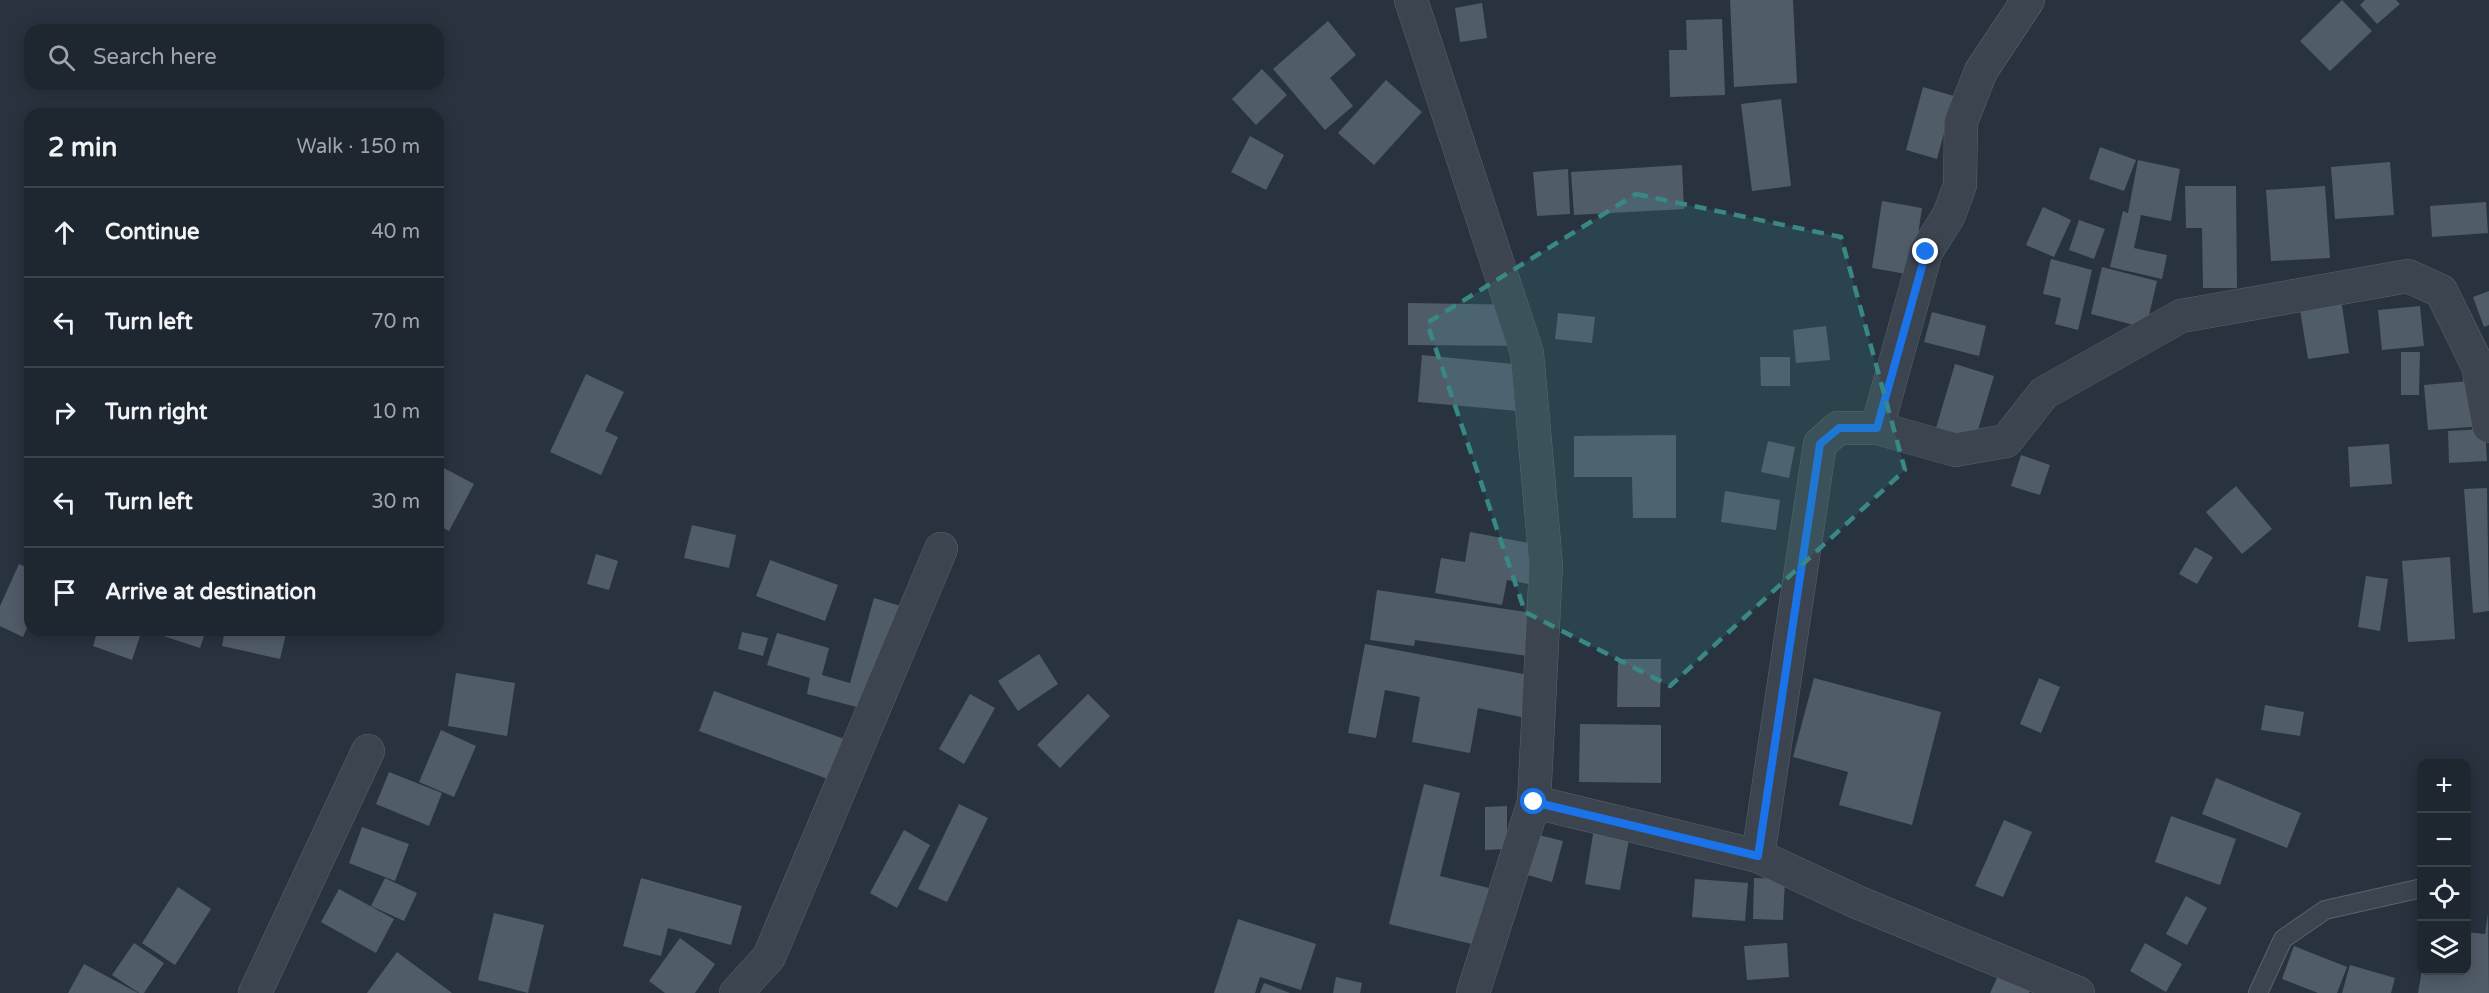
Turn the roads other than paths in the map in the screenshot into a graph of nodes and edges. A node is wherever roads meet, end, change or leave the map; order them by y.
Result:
1 (1411, 0) edge
2 (2028, 0) edge
3 (2489, 426) edge
4 (1877, 428) junction
5 (941, 549) dead end
6 (368, 751) dead end
7 (1534, 802) junction
8 (1758, 856) junction
9 (2417, 889) edge
10 (255, 993) edge
11 (736, 993) edge
12 (1473, 993) edge
13 (2078, 993) edge
14 (2258, 993) edge

1 - 7 street
2 - 4 street
3 - 4 street
4 - 8 street
5 - 11 street
6 - 10 street
7 - 8 street
7 - 12 street
8 - 13 street
9 - 14 lane

